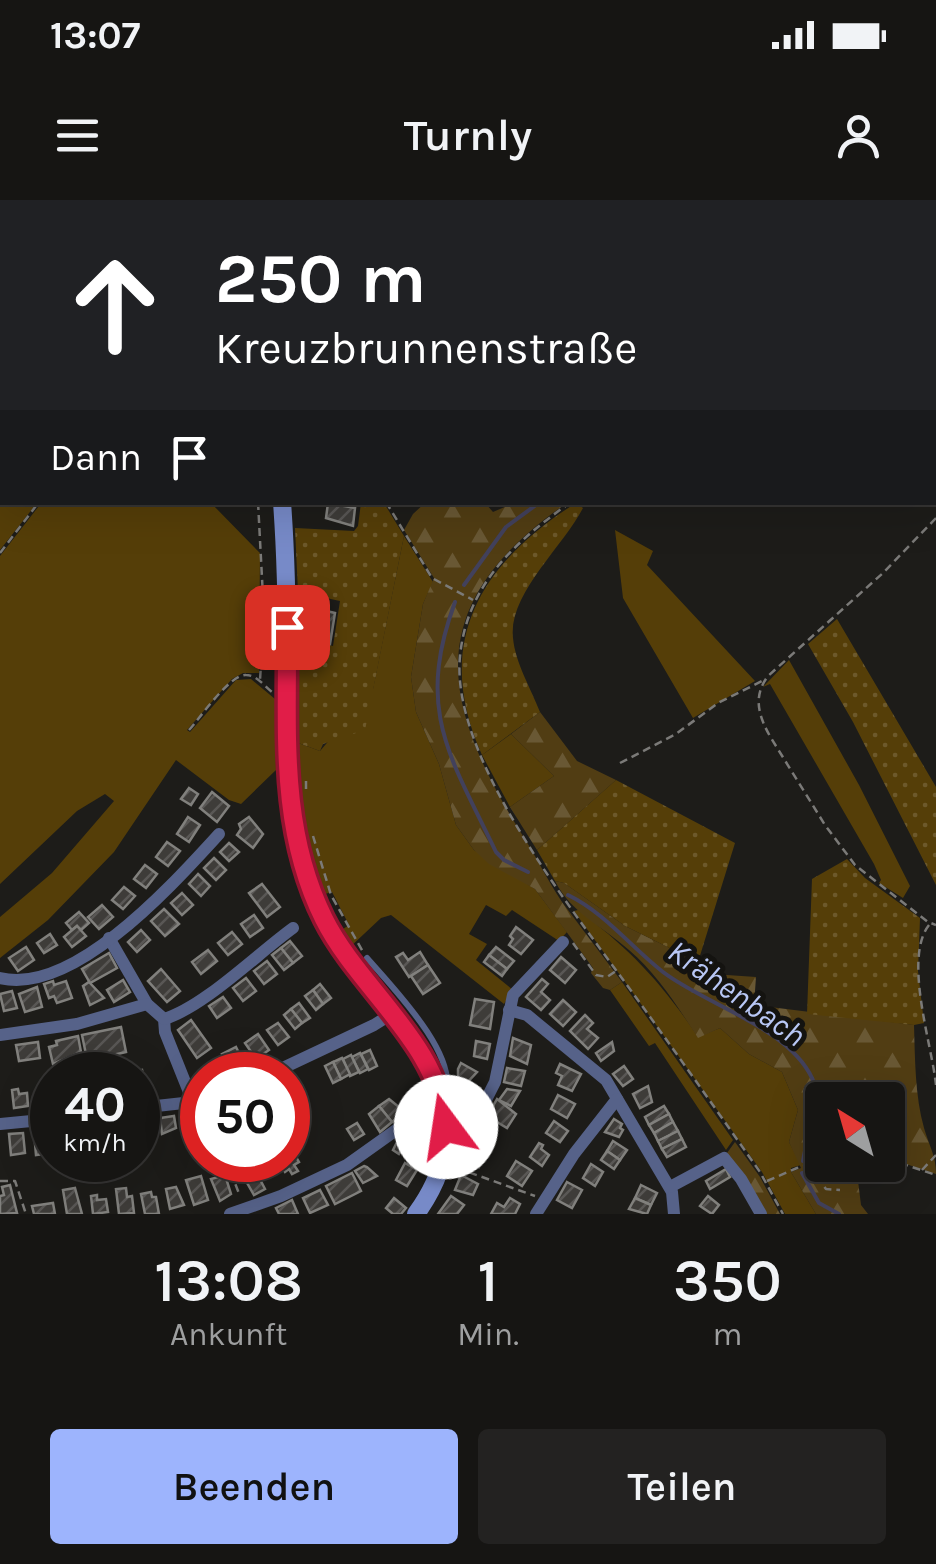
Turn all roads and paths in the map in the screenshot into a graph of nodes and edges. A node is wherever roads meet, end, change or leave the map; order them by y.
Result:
1 (38, 505) edge
2 (258, 505) edge
3 (282, 505) edge
4 (388, 505) edge
5 (568, 505) edge
6 (936, 518) edge
7 (0, 553) edge
8 (475, 601) junction
9 (260, 680) junction
10 (764, 680) junction
11 (287, 694) junction
12 (189, 730) dead end
13 (620, 763) dead end
14 (297, 781) junction
15 (306, 801) dead end
16 (310, 828) dead end
17 (220, 834) dead end
18 (933, 924) edge
19 (293, 928) dead end
20 (109, 938) junction
21 (563, 942) joint
22 (367, 958) joint
23 (616, 971) junction
24 (0, 978) edge
25 (147, 1004) junction
26 (509, 1010) junction
27 (390, 1014) junction
28 (164, 1019) junction
29 (0, 1035) edge
30 (310, 1056) edge
31 (180, 1063) edge
32 (936, 1085) edge
33 (441, 1098) junction
34 (617, 1099) junction
35 (30, 1121) edge
36 (0, 1124) edge
37 (936, 1155) edge
38 (451, 1160) junction
39 (805, 1166) edge
40 (905, 1166) edge
41 (920, 1171) junction
42 (936, 1175) edge
43 (0, 1182) edge
44 (235, 1182) edge
45 (766, 1182) junction
46 (821, 1182) edge
47 (670, 1187) junction
48 (840, 1190) dead end
49 (533, 1195) dead end
50 (243, 1202) dead end
51 (26, 1214) edge
52 (230, 1214) edge
53 (416, 1214) edge
54 (536, 1214) edge
55 (674, 1214) edge
56 (761, 1214) edge
57 (783, 1214) edge

1 - 7 path
2 - 9 path
3 - 11 main road
4 - 8 path
5 - 8 path
6 - 10 path
8 - 23 path
9 - 11 path
9 - 12 path
10 - 13 path
10 - 18 path
11 - 14 main road
14 - 15 path
14 - 27 main road
16 - 22 path
17 - 20 street
18 - 32 path
19 - 28 street
20 - 24 street
20 - 25 street
21 - 23 path
21 - 26 street
22 - 33 lane
23 - 45 path
25 - 28 street
25 - 29 street
26 - 34 street
26 - 38 street
27 - 30 street
27 - 33 main road
28 - 31 street
33 - 38 main road
33 - 52 street
34 - 47 street
34 - 54 street
35 - 36 street
37 - 41 path
38 - 49 path
38 - 53 main road
39 - 45 path
40 - 41 path
41 - 42 path
43 - 51 path
44 - 50 path
45 - 57 path
46 - 48 path
47 - 55 street
47 - 56 street

